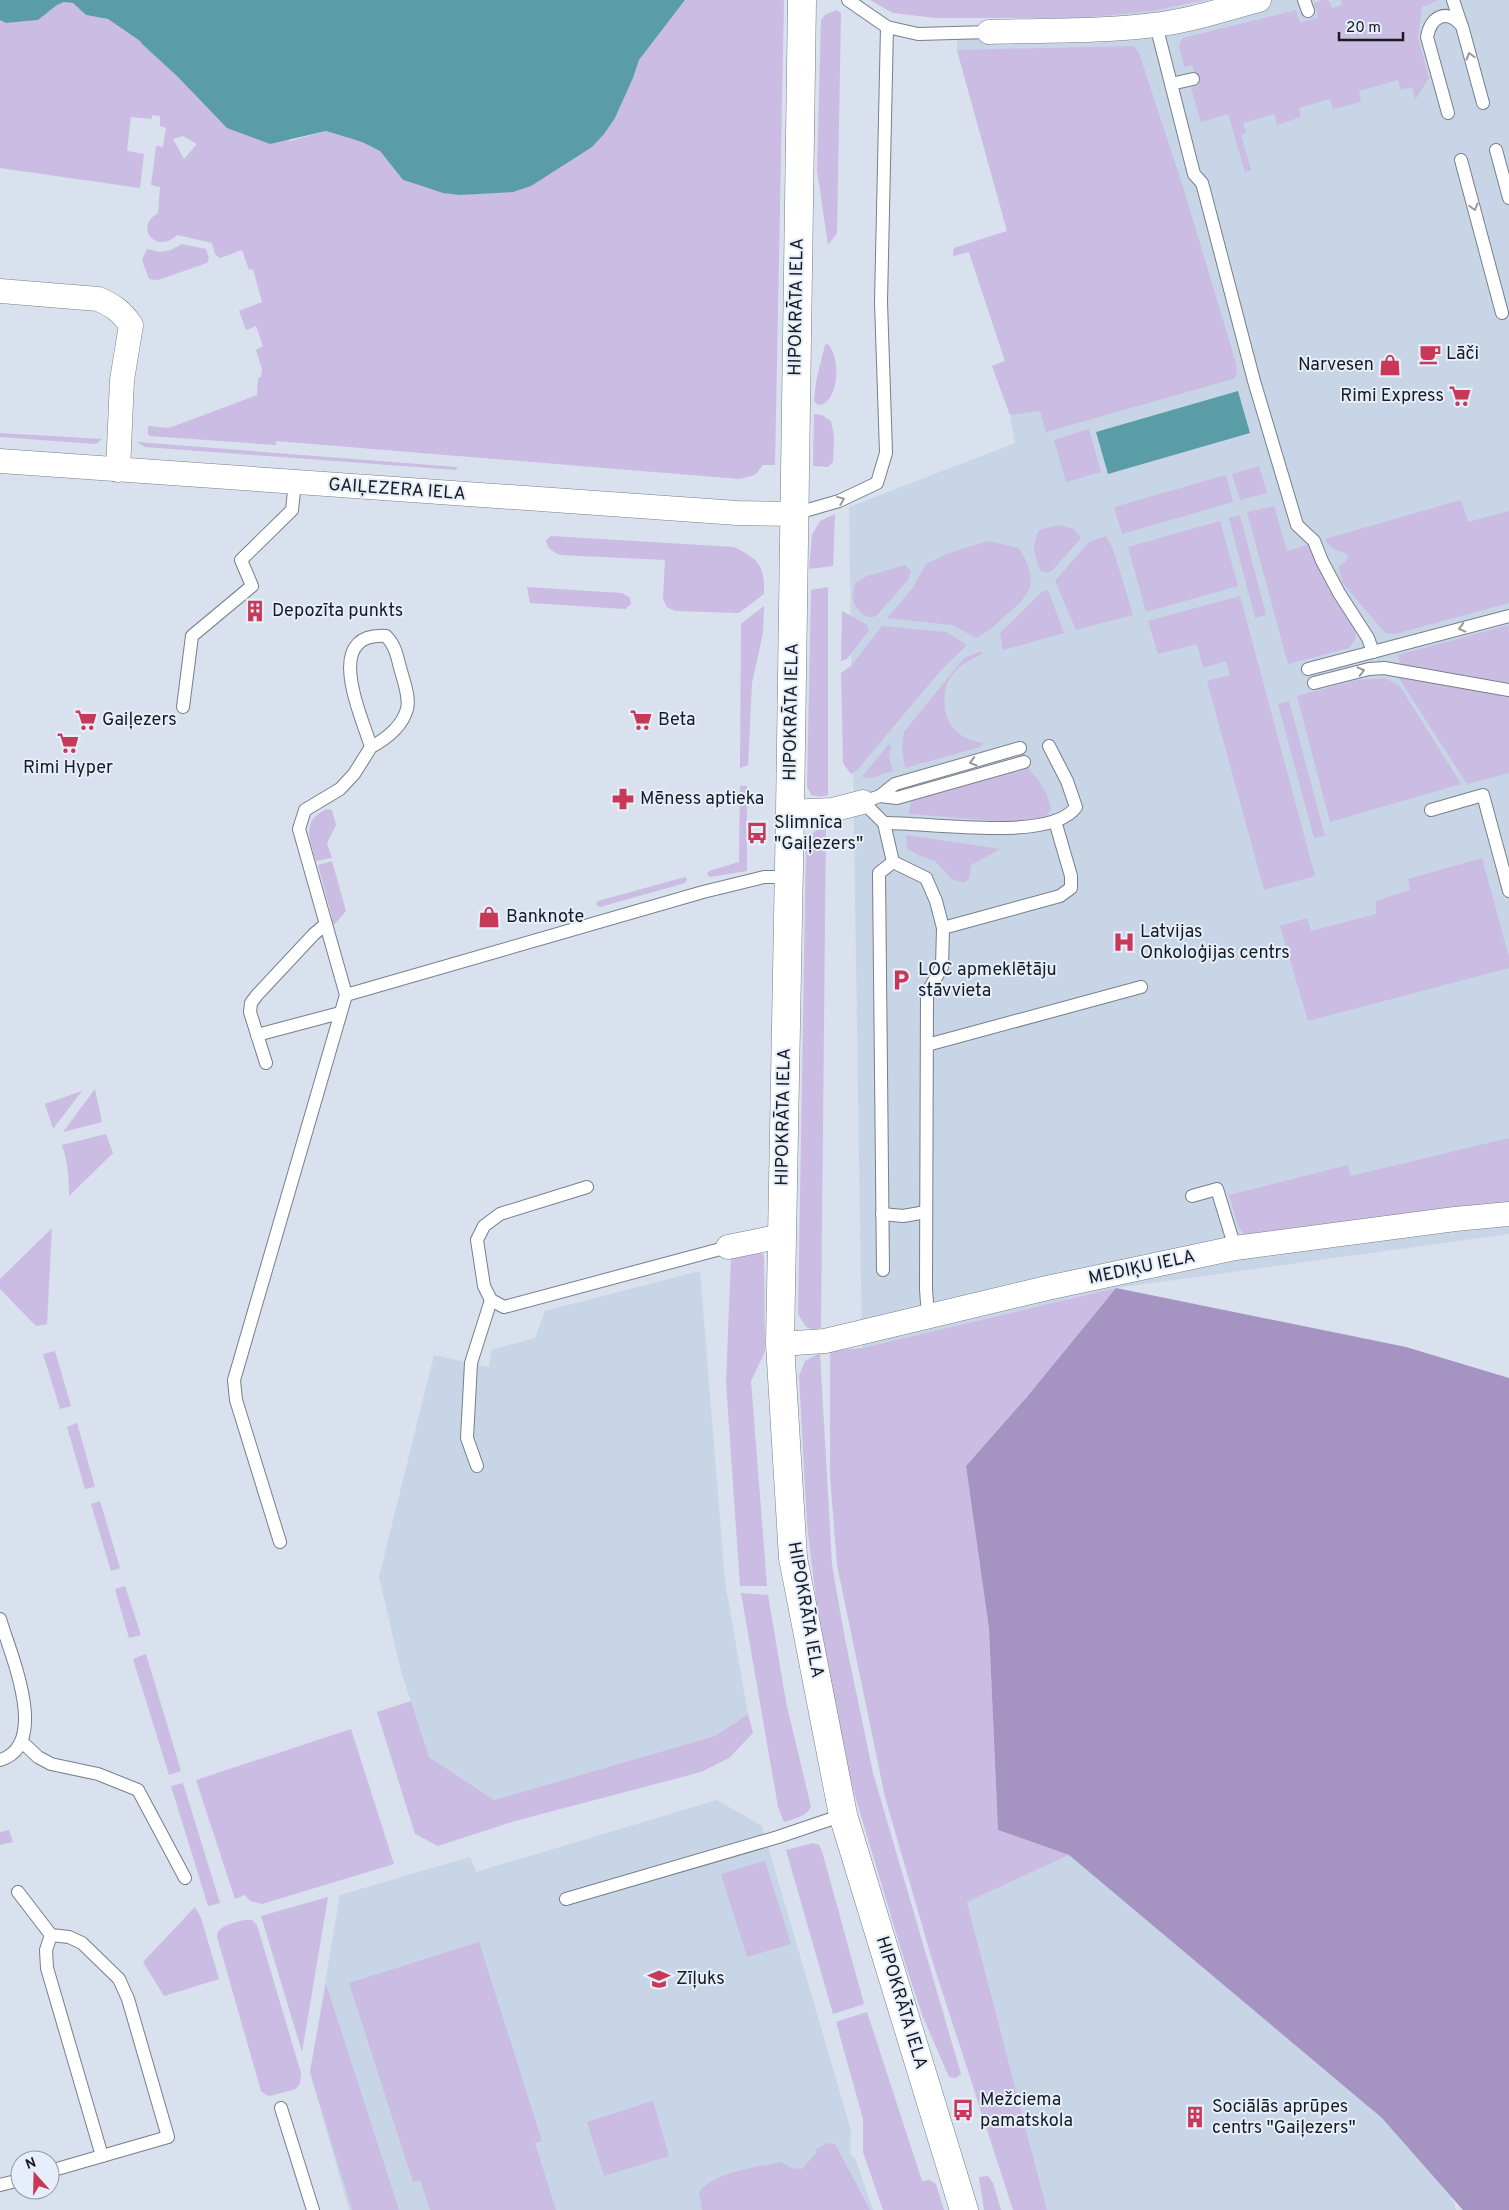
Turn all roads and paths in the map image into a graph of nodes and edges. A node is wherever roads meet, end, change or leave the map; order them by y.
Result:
1 (802, 0) edge
2 (848, 0) edge
3 (1259, 0) edge
4 (1453, 0) edge
5 (1156, 25) junction
6 (1462, 26) junction
7 (887, 27) junction
8 (989, 32) joint
9 (1193, 79) dead end
10 (1172, 84) junction
11 (1483, 103) dead end
12 (1448, 113) dead end
13 (1496, 150) dead end
14 (1461, 160) dead end
15 (1509, 198) edge
16 (0, 291) edge
17 (1503, 305) edge
18 (0, 461) edge
19 (118, 470) junction
20 (295, 482) junction
21 (794, 514) junction
22 (1509, 616) edge
23 (1373, 652) junction
24 (1308, 669) dead end
25 (1314, 683) dead end
26 (1509, 690) edge
27 (183, 707) dead end
28 (1049, 746) dead end
29 (371, 747) junction
30 (1020, 748) dead end
31 (1024, 762) dead end
32 (871, 799) junction
33 (1431, 810) dead end
34 (790, 812) junction
35 (1054, 821) junction
36 (884, 823) junction
37 (893, 862) junction
38 (788, 877) junction
39 (1509, 891) edge
40 (326, 924) junction
41 (943, 928) junction
42 (1141, 987) dead end
43 (346, 995) junction
44 (340, 1013) junction
45 (257, 1035) junction
46 (927, 1045) junction
47 (266, 1063) dead end
48 (587, 1187) dead end
49 (1192, 1196) dead end
50 (926, 1212) junction
51 (882, 1214) junction
52 (1509, 1214) edge
53 (782, 1236) junction
54 (728, 1247) joint
55 (1235, 1248) junction
56 (883, 1270) dead end
57 (491, 1300) junction
58 (928, 1316) junction
59 (780, 1344) junction
60 (477, 1466) dead end
61 (280, 1542) dead end
62 (0, 1619) edge
63 (22, 1742) junction
64 (0, 1760) edge
65 (843, 1815) junction
66 (186, 1878) dead end
67 (18, 1892) dead end
68 (566, 1899) dead end
69 (52, 1935) junction
70 (281, 2108) dead end
71 (102, 2156) junction
72 (60, 2168) edge
73 (312, 2210) edge
74 (964, 2210) edge

1 - 21 street, HIPOKRĀTA IELA
2 - 7 lane
3 - 5 street
4 - 6 lane
5 - 8 street
5 - 10 lane
11 -> 6 lane
6 - 12 lane
7 - 8 lane
21 -> 7 lane
9 - 10 lane
10 - 23 lane
13 - 15 lane
14 -> 17 lane
16 - 19 street
18 - 19 street, GAIĻEZERA IELA
19 - 20 street, GAIĻEZERA IELA
20 - 21 street, GAIĻEZERA IELA
20 - 27 lane
21 - 34 street, HIPOKRĀTA IELA
22 -> 23 lane
23 - 24 lane
25 -> 26 lane
28 - 35 lane
29 - 29 lane
29 - 40 lane
30 -> 32 lane
31 - 32 lane
32 - 34 street
32 - 36 lane
33 - 39 lane
34 - 38 street, HIPOKRĀTA IELA
35 - 36 lane
35 - 41 lane
36 - 37 lane
37 - 41 lane
37 - 51 lane
38 - 43 lane
38 - 53 street, HIPOKRĀTA IELA
40 - 43 lane
40 - 45 lane
41 - 46 lane
42 - 46 lane
43 - 44 lane
44 - 45 lane
44 - 61 lane
45 - 47 lane
46 - 50 lane
48 - 57 lane
49 - 55 lane
50 - 51 lane
50 - 58 lane
51 - 56 lane
52 - 55 street, MEDIĶU IELA
53 - 54 street
53 - 59 street, HIPOKRĀTA IELA
54 - 57 lane
55 - 58 street, MEDIĶU IELA
57 - 60 lane
58 - 59 street, MEDIĶU IELA
59 - 65 street, HIPOKRĀTA IELA
62 - 63 lane
63 - 64 lane
63 - 66 lane
65 - 68 lane
65 - 74 street, HIPOKRĀTA IELA
67 - 69 lane
69 - 71 lane
69 - 71 lane
70 - 73 lane
71 - 72 lane

